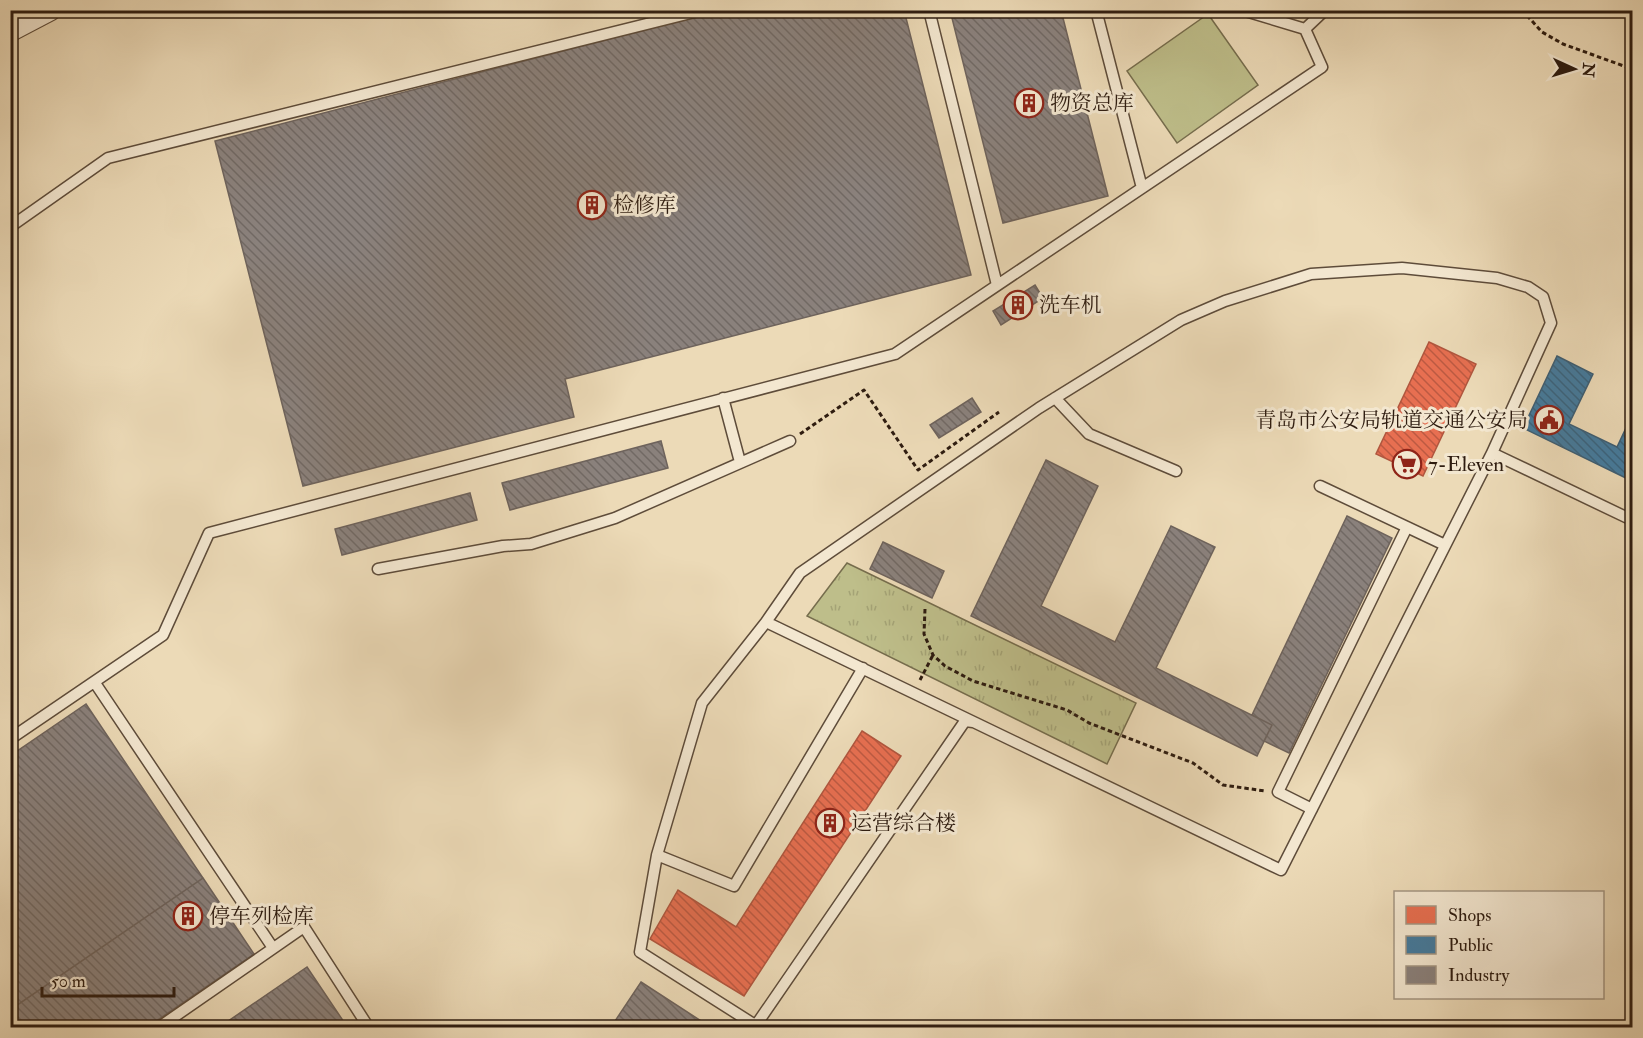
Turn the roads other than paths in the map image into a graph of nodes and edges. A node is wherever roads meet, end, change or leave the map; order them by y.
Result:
1 (50, 10) edge
2 (703, 10) edge
3 (929, 10) edge
4 (1096, 10) edge
5 (1242, 10) edge
6 (1325, 10) edge
7 (1305, 29) junction
8 (10, 31) edge
9 (1142, 188) junction
10 (10, 227) edge
11 (997, 285) junction
12 (723, 398) junction
13 (1055, 398) junction
14 (790, 441) road end
15 (1492, 453) junction
16 (740, 462) junction
17 (1176, 471) dead end
18 (1320, 486) dead end
19 (1632, 520) edge
20 (1407, 527) junction
21 (1445, 545) junction
22 (378, 568) dead end
23 (766, 622) junction
24 (863, 668) junction
25 (95, 683) junction
26 (977, 723) junction
27 (10, 739) edge
28 (1312, 808) junction
29 (657, 855) junction
30 (273, 948) junction
31 (754, 1026) edge
32 (158, 1028) edge
33 (369, 1028) edge

1 - 8 street
2 - 10 lane
3 - 11 lane
4 - 9 lane
5 - 7 lane
6 - 7 lane
7 - 9 lane
9 - 11 lane
11 - 12 lane
12 - 16 lane
12 - 25 lane
13 - 15 lane
13 - 17 lane
13 - 23 lane
14 - 16 lane
15 - 19 lane
15 - 21 lane
16 - 22 lane
18 - 20 lane
20 - 21 lane
20 - 28 lane
21 - 28 lane
23 - 24 lane
23 - 29 lane
24 - 26 lane
24 - 29 lane
25 - 27 lane
25 - 30 lane
26 - 28 lane
26 - 31 lane
29 - 31 lane
30 - 32 lane
30 - 33 lane

